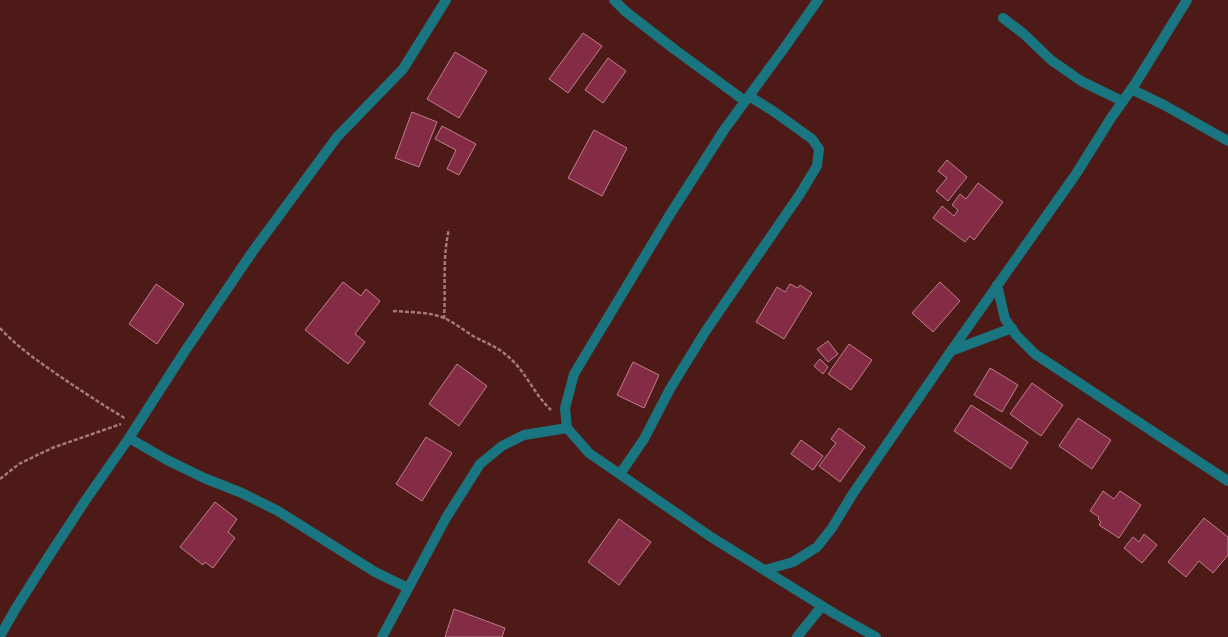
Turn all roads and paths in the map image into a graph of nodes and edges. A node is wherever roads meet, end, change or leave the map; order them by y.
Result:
1 (446, 0) edge
2 (614, 0) edge
3 (818, 0) edge
4 (1187, 0) edge
5 (1003, 18) dead end
6 (1131, 89) junction
7 (747, 98) junction
8 (1122, 101) junction
9 (1228, 141) edge
10 (450, 229) dead end
11 (998, 285) junction
12 (393, 312) dead end
13 (444, 319) junction
14 (0, 328) edge
15 (1012, 328) junction
16 (951, 351) junction
17 (566, 424) junction
18 (129, 438) junction
19 (620, 474) junction
20 (0, 479) edge
21 (1228, 481) edge
22 (765, 570) junction
23 (408, 588) junction
24 (822, 606) junction
25 (0, 636) edge
26 (382, 637) edge
27 (797, 637) edge
28 (876, 637) edge

1 - 18 street
2 - 7 street
3 - 7 street
4 - 6 street
5 - 8 street
6 - 8 street
6 - 9 street
7 - 17 street
7 - 19 street
8 - 11 street
10 - 13 path
11 - 15 street
11 - 16 street
12 - 13 path
13 - 17 path
14 - 20 path
15 - 16 street
15 - 21 street
16 - 22 street
17 - 19 street
17 - 23 street
18 - 23 street
18 - 25 street
19 - 22 street
22 - 24 street
23 - 26 street
24 - 27 street
24 - 28 street

